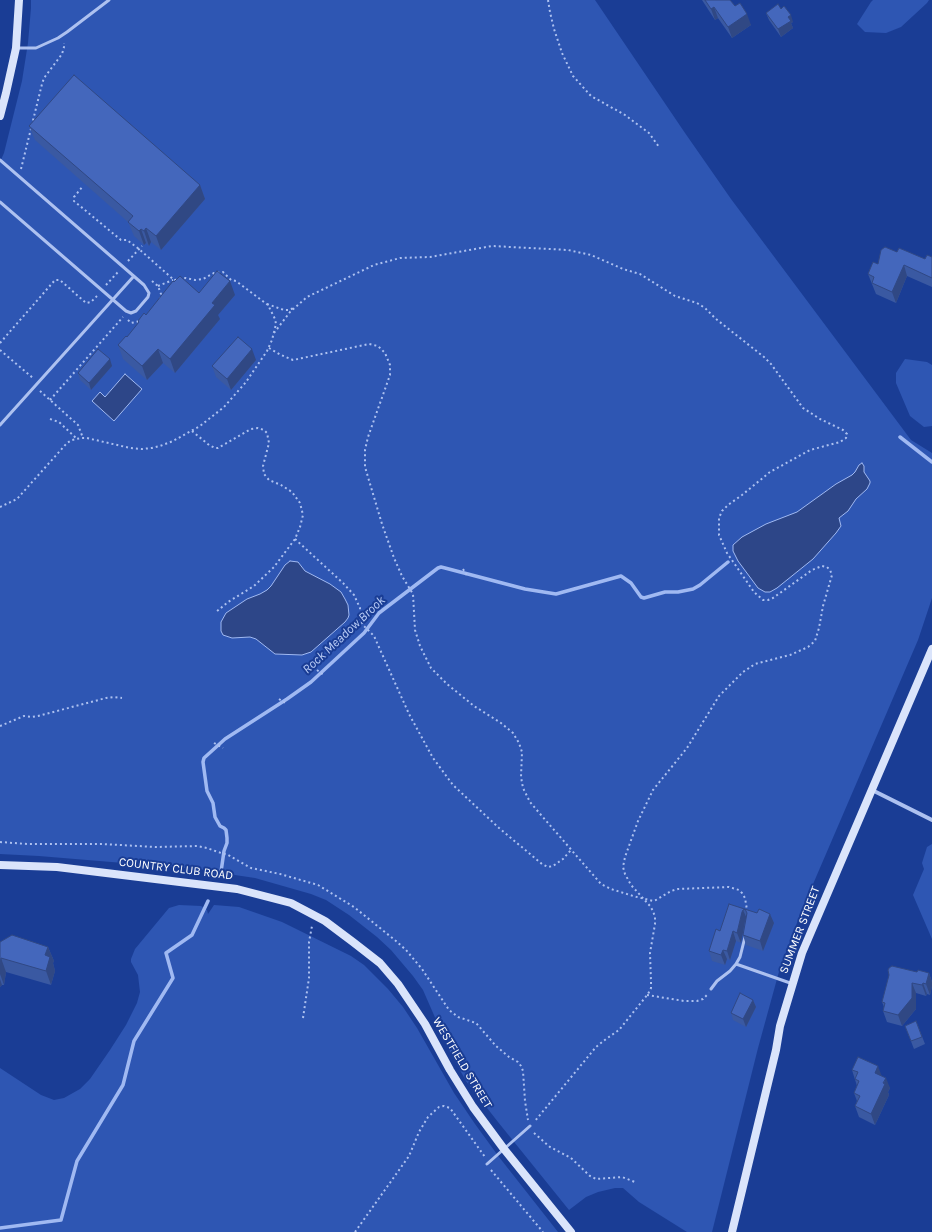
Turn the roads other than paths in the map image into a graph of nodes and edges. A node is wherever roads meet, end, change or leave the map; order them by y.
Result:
1 (19, 0) edge
2 (109, 0) edge
3 (16, 48) junction
4 (0, 116) edge
5 (0, 160) edge
6 (0, 202) edge
7 (134, 276) junction
8 (114, 300) junction
9 (0, 425) edge
10 (932, 649) edge
11 (872, 790) junction
12 (932, 820) edge
13 (0, 865) edge
14 (340, 932) joint
15 (746, 935) edge
16 (736, 964) junction
17 (793, 984) junction
18 (710, 989) road end
19 (530, 1126) road end
20 (504, 1149) junction
21 (487, 1164) road end
22 (571, 1232) edge
23 (732, 1232) edge

1 - 3 street
2 - 3 lane
3 - 4 street
5 - 7 lane
6 - 8 lane
7 - 8 lane
7 - 8 lane
8 - 9 lane
10 - 11 street, SUMMER STREET
11 - 12 street
11 - 17 street, SUMMER STREET
13 - 14 street, COUNTRY CLUB ROAD
14 - 20 street, WESTFIELD STREET
15 - 16 lane
16 - 17 lane
16 - 18 lane
17 - 23 street, SUMMER STREET
19 - 20 lane
20 - 21 lane
20 - 22 street, WESTFIELD STREET

